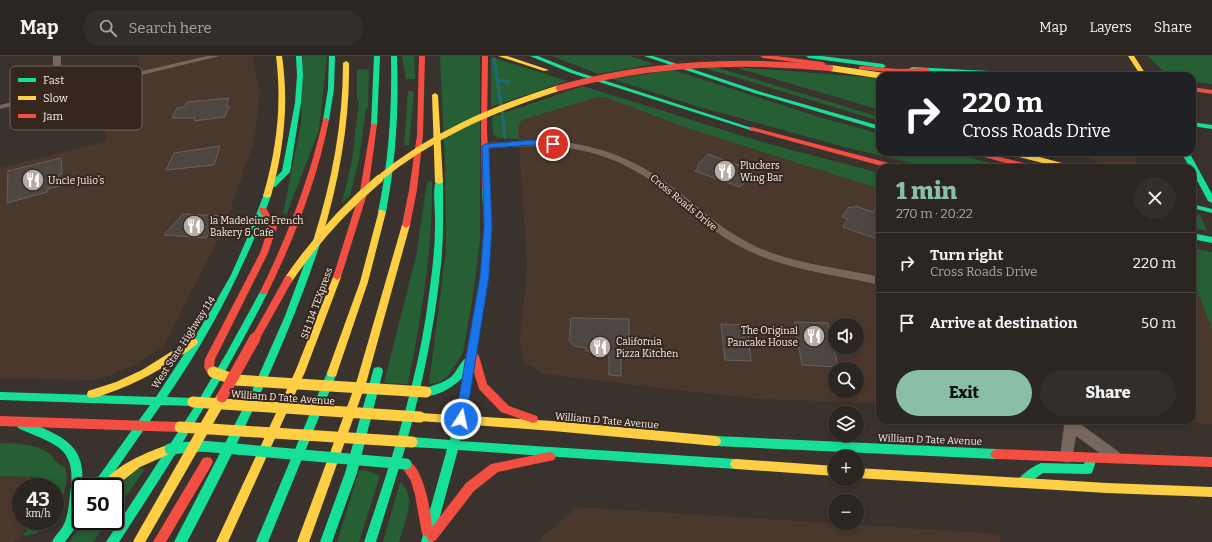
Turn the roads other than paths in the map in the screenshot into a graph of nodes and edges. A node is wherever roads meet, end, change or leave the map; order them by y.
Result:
1 (216, 56) edge
2 (279, 56) edge
3 (299, 56) edge
4 (332, 56) edge
5 (346, 56) edge
6 (377, 56) edge
7 (394, 56) edge
8 (422, 56) edge
9 (485, 56) edge
10 (501, 56) edge
11 (533, 56) edge
12 (647, 56) edge
13 (693, 56) edge
14 (763, 56) edge
15 (809, 56) edge
16 (1131, 56) edge
17 (927, 70) junction
18 (1141, 71) edge
19 (967, 72) edge
20 (142, 74) edge
21 (745, 74) dead end
22 (876, 75) edge
23 (435, 88) dead end
24 (1196, 90) edge
25 (1212, 92) edge
26 (10, 105) edge
27 (0, 107) edge
28 (1196, 124) edge
29 (876, 127) edge
30 (1212, 127) edge
31 (748, 128) junction
32 (485, 146) junction
33 (986, 156) edge
34 (1027, 156) edge
35 (882, 164) edge
36 (1017, 164) edge
37 (1056, 164) edge
38 (1196, 172) edge
39 (272, 185) junction
40 (1212, 201) edge
41 (1196, 207) edge
42 (263, 210) junction
43 (1212, 210) edge
44 (1196, 237) edge
45 (1212, 240) edge
46 (396, 260) junction
47 (401, 271) dead end
48 (876, 280) edge
49 (202, 336) junction
50 (472, 352) junction
51 (381, 360) dead end
52 (0, 396) edge
53 (70, 398) junction
54 (158, 400) junction
55 (250, 404) junction
56 (461, 419) junction
57 (0, 421) edge
58 (17, 422) junction
59 (1069, 424) edge
60 (1072, 424) edge
61 (140, 426) junction
62 (552, 426) junction
63 (452, 444) junction
64 (811, 445) junction
65 (754, 452) dead end
66 (567, 453) junction
67 (714, 455) dead end
68 (1067, 457) junction
69 (1091, 458) junction
70 (1118, 459) junction
71 (705, 462) junction
72 (1212, 462) edge
73 (828, 471) edge
74 (864, 473) edge
75 (103, 478) edge
76 (115, 478) edge
77 (1022, 483) junction
78 (1212, 492) edge
79 (72, 524) edge
80 (70, 527) junction
81 (58, 542) edge
82 (112, 542) edge
83 (139, 542) edge
84 (159, 542) edge
85 (180, 542) edge
86 (222, 542) edge
87 (262, 542) edge
88 (303, 542) edge
89 (326, 542) edge
90 (370, 542) edge
91 (427, 542) edge

1 - 20 street
2 - 39 main road, West State Highway 114
3 - 39 main road
4 - 82 main road
5 - 55 main road
6 - 86 main road, SH 114 TEXpress
7 - 87 main road
8 - 46 main road
9 - 32 main road
10 - 31 main road
11 - 31 main road
12 - 29 main road
13 - 21 main road
14 - 17 main road
15 - 17 main road
16 - 18 main road
17 - 19 main road
22 - 83 main road, bridge
23 - 90 main road
24 - 25 main road
26 - 27 street
28 - 30 main road
31 - 35 main road
32 - 48 street, Cross Roads Drive
32 - 50 main road
33 - 36 main road
34 - 37 main road
38 - 40 main road
39 - 42 main road, West State Highway 114
41 - 43 main road
42 - 49 main road, West State Highway 114
42 - 50 main road, bridge
44 - 45 main road
46 - 47 main road
46 - 88 main road
49 - 53 main road
49 - 54 main road, West State Highway 114
50 - 56 main road
50 - 62 main road
51 - 89 main road
52 - 53 main road, William D Tate Avenue
53 - 54 main road, William D Tate Avenue
54 - 56 main road, William D Tate Avenue, bridge
54 - 61 main road, West State Highway 114
55 - 84 main road
55 - 85 main road
56 - 62 main road, William D Tate Avenue
56 - 63 main road
57 - 58 main road
58 - 61 main road
58 - 80 main road
59 - 68 street
60 - 70 street
61 - 63 main road, bridge
61 - 75 main road, West State Highway 114
62 - 64 main road, William D Tate Avenue
63 - 66 main road
63 - 91 main road
64 - 65 main road
64 - 68 main road, William D Tate Avenue
66 - 71 main road
66 - 91 main road
67 - 71 main road
68 - 69 main road, William D Tate Avenue
69 - 70 main road, William D Tate Avenue
69 - 77 main road
70 - 72 main road, William D Tate Avenue
71 - 73 main road
74 - 77 main road
76 - 91 main road, bridge
77 - 78 main road
79 - 80 main road
80 - 81 main road

